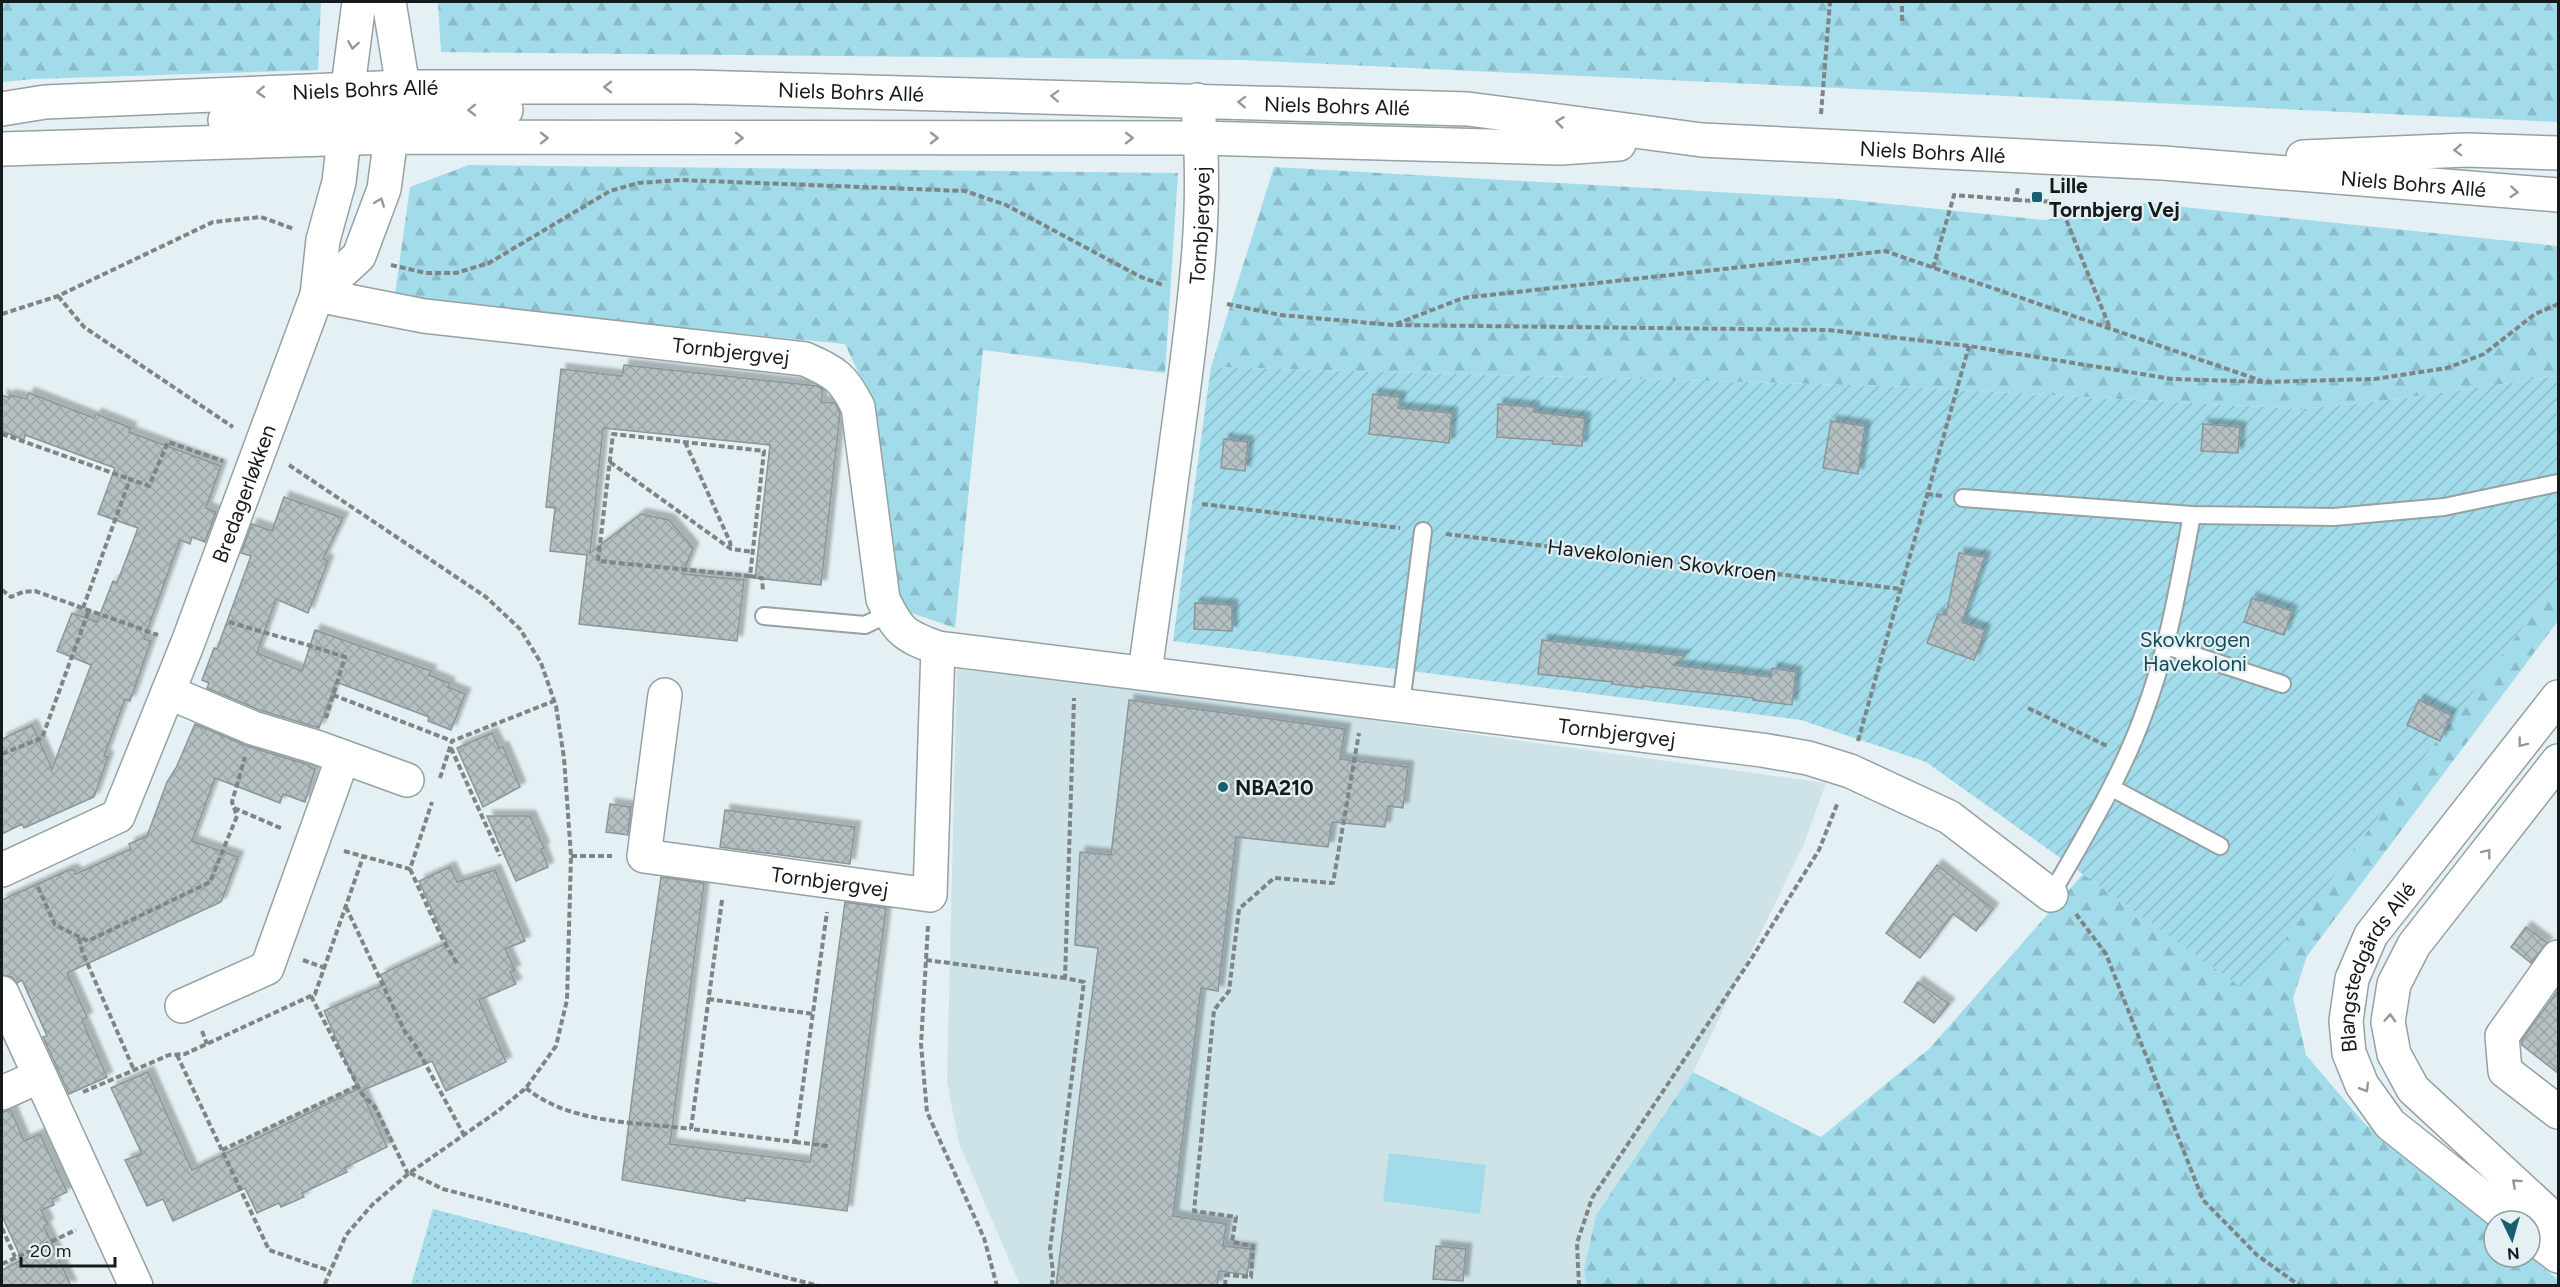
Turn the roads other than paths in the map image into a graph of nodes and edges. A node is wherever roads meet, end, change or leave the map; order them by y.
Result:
1 (359, 2) edge
2 (389, 2) edge
3 (1197, 100) junction
4 (2, 109) edge
5 (398, 112) junction
6 (345, 113) junction
7 (1202, 138) junction
8 (1702, 140) junction
9 (2, 149) edge
10 (2559, 153) edge
11 (2163, 163) junction
12 (2559, 195) edge
13 (317, 295) junction
14 (2559, 483) edge
15 (1963, 498) dead end
16 (2193, 515) junction
17 (1423, 531) road end
18 (890, 613) junction
19 (764, 616) road end
20 (2166, 646) junction
21 (938, 648) junction
22 (1145, 672) junction
23 (2282, 684) dead end
24 (168, 692) junction
25 (665, 695) dead end
26 (2559, 697) edge
27 (1401, 704) junction
28 (329, 752) junction
29 (2559, 761) edge
30 (407, 780) dead end
31 (2112, 788) junction
32 (2220, 846) dead end
33 (13, 865) edge
34 (2051, 895) joint
35 (2559, 957) edge
36 (2, 993) edge
37 (182, 1006) dead end
38 (40, 1076) junction
39 (2, 1092) edge
40 (2559, 1112) edge
41 (2497, 1209) edge
42 (2559, 1223) edge
43 (2542, 1244) edge
44 (2559, 1256) edge
45 (136, 1286) edge

1 -> 6 street, Bredagerløkken
2 - 5 street, Bredagerløkken
3 -> 5 street, Niels Bohrs Allé
3 - 7 street, Tornbjergvej
8 -> 3 street, Niels Bohrs Allé
6 -> 4 street, Niels Bohrs Allé
5 - 6 street, Niels Bohrs Allé
5 - 6 street
5 -> 7 street, Niels Bohrs Allé
13 -> 5 street, Bredagerløkken
6 - 9 street, Niels Bohrs Allé
6 - 13 street, Bredagerløkken
7 - 8 street, Niels Bohrs Allé
7 - 22 street, Tornbjergvej
8 - 11 street, Niels Bohrs Allé
10 -> 11 street, Niels Bohrs Allé
11 -> 12 street, Niels Bohrs Allé
13 - 18 street, Tornbjergvej
13 - 24 street, Bredagerløkken
14 - 16 lane
15 - 16 lane
16 - 20 lane
17 - 27 lane
18 - 19 lane
18 - 21 street, Tornbjergvej
20 - 23 lane
20 - 31 lane
21 - 22 street, Tornbjergvej
21 - 25 street, Tornbjergvej
22 - 27 street, Tornbjergvej
24 - 28 street
24 - 33 street, Bredagerløkken
26 -> 41 street, Blangstedgårds Allé
27 - 34 street, Tornbjergvej
28 - 30 street
28 - 37 street
42 -> 29 street, Blangstedgårds Allé
31 - 32 lane
31 - 34 lane
35 - 40 street
36 - 38 street
38 - 39 street
38 - 45 street
43 - 44 street

